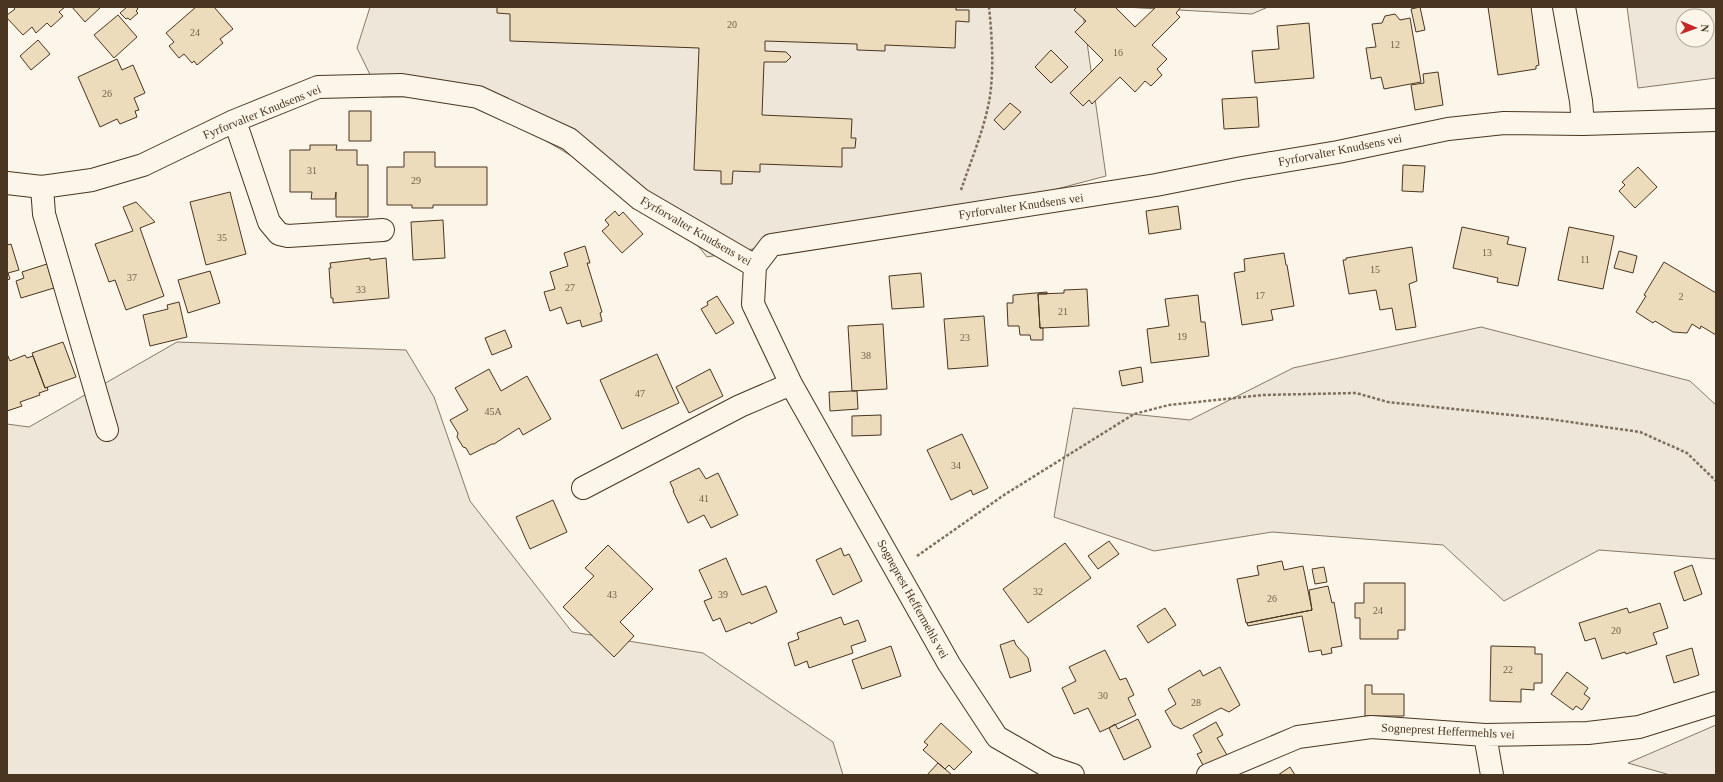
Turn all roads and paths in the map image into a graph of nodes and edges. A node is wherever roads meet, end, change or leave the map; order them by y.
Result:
1 (989, 7) edge
2 (1564, 7) edge
3 (1716, 120) edge
4 (234, 121) junction
5 (1583, 124) junction
6 (7, 183) edge
7 (42, 187) junction
8 (951, 217) junction
9 (383, 230) dead end
10 (755, 266) junction
11 (791, 384) junction
12 (107, 430) dead end
13 (1716, 481) edge
14 (583, 488) dead end
15 (898, 571) junction
16 (1716, 703) edge
17 (1485, 735) junction
18 (1073, 775) edge
19 (1208, 775) edge
20 (1492, 775) edge

1 - 8 path
2 - 5 street
3 - 5 street, Fyrforvalter Knudsens vei
4 - 7 street, Fyrforvalter Knudsens vei
4 - 9 street
4 - 10 street, Fyrforvalter Knudsens vei
5 - 8 street, Fyrforvalter Knudsens vei
6 - 7 street, Fyrforvalter Knudsens vei
7 - 12 street
8 - 10 street, Fyrforvalter Knudsens vei
10 - 11 street, Sogneprest Heffermehls vei
11 - 14 street
11 - 15 street, Sogneprest Heffermehls vei
13 - 15 path
15 - 18 street, Sogneprest Heffermehls vei
16 - 17 street, Sogneprest Heffermehls vei
17 - 19 street, Sogneprest Heffermehls vei
17 - 20 street

